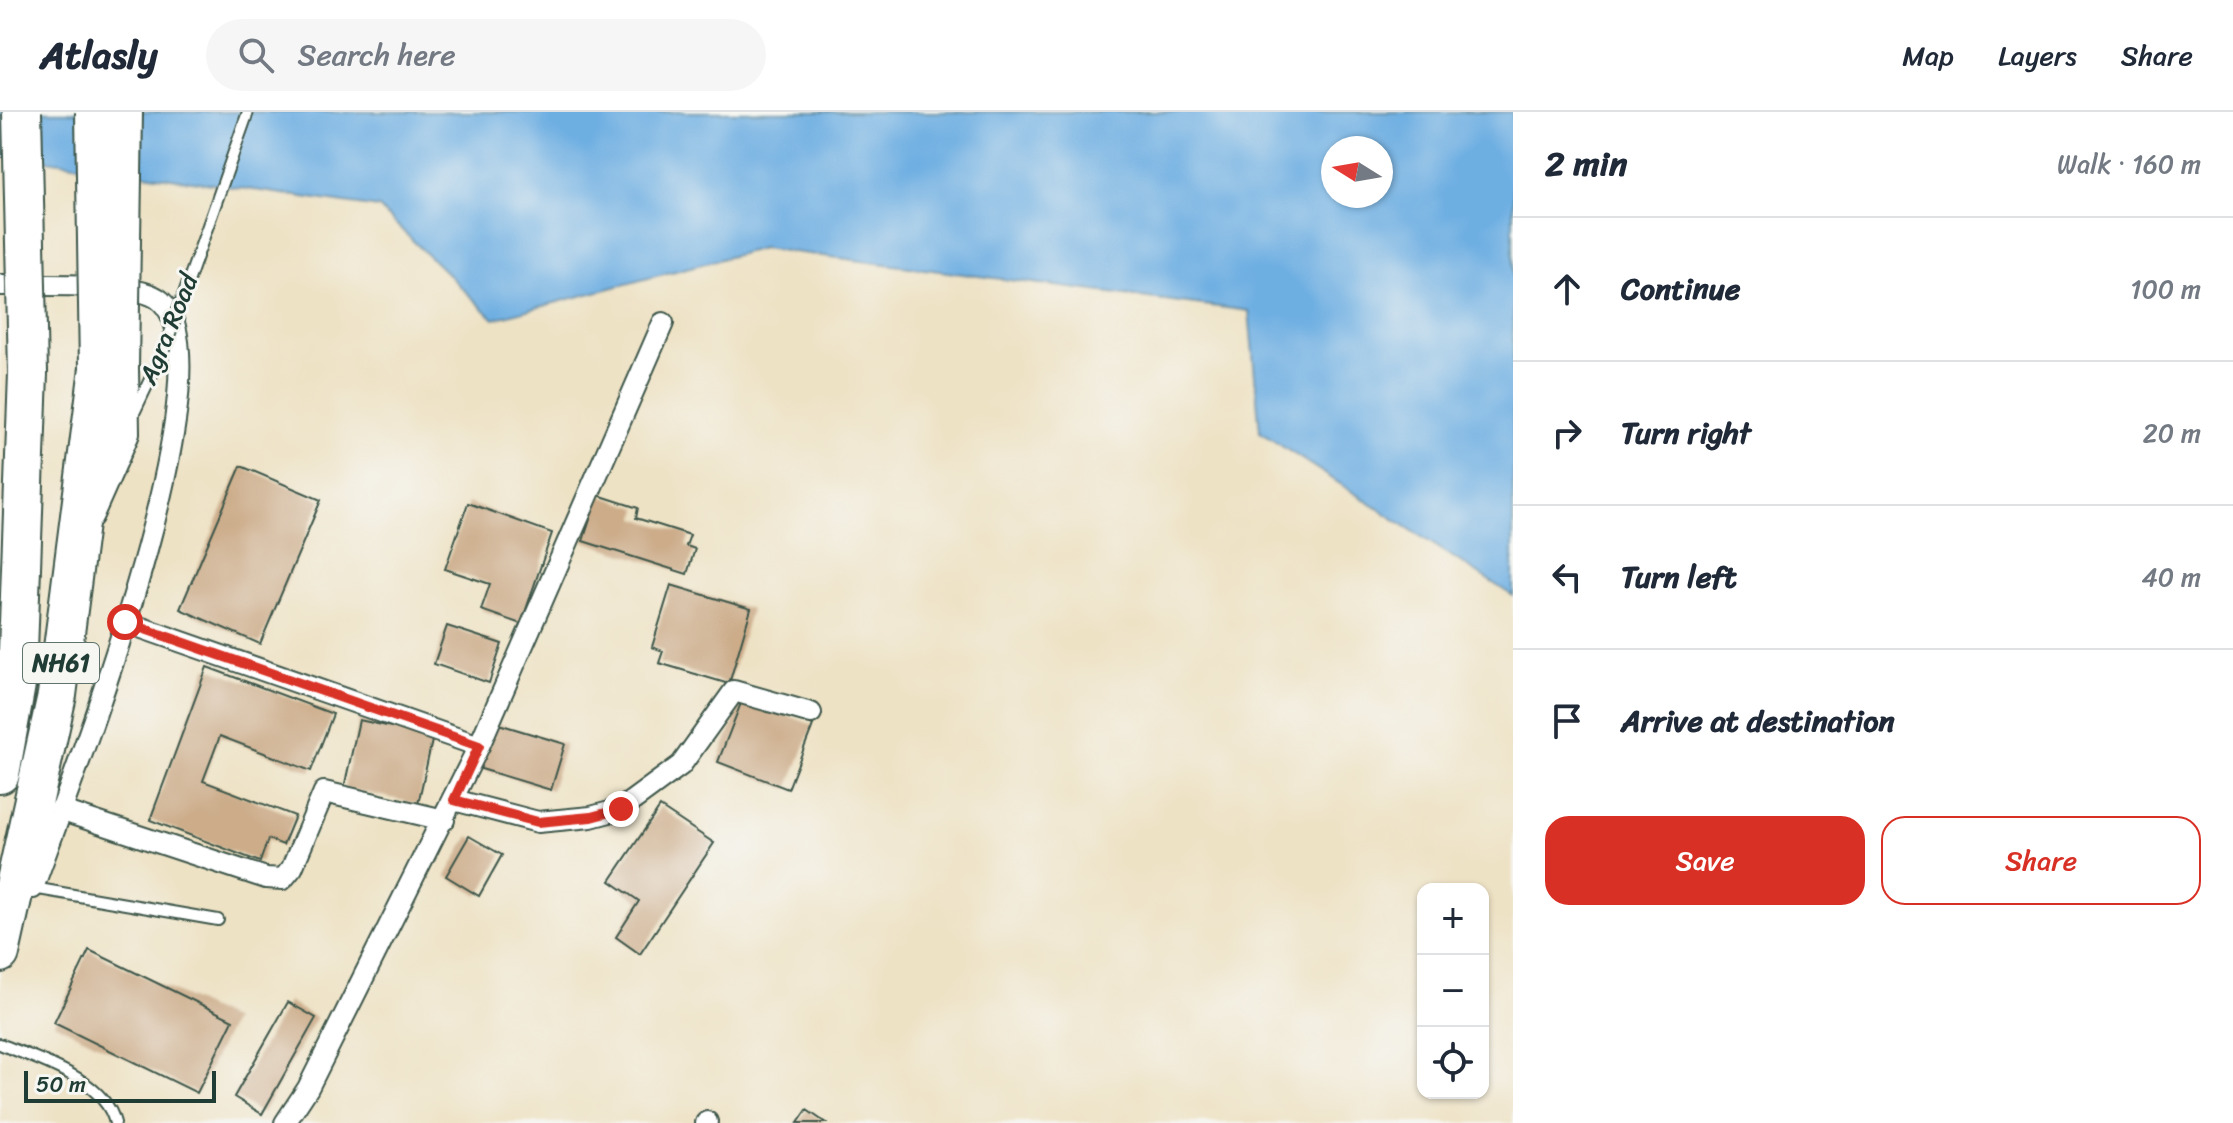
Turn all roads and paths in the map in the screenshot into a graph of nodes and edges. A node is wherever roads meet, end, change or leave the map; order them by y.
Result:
1 (22, 112) edge
2 (95, 112) edge
3 (127, 112) edge
4 (248, 112) edge
5 (0, 285) edge
6 (663, 323) dead end
7 (111, 368) junction
8 (124, 433) junction
9 (76, 541) junction
10 (125, 622) junction
11 (811, 713) dead end
12 (479, 746) junction
13 (0, 774) edge
14 (454, 800) junction
15 (60, 810) junction
16 (444, 820) junction
17 (16, 884) edge
18 (218, 920) dead end
19 (0, 953) edge
20 (0, 1044) edge
21 (115, 1123) edge
22 (285, 1123) edge

1 - 13 highway, NH61, bridge
2 - 7 highway, NH61, bridge
3 - 7 street, bridge
4 - 8 lane, Agra Road, bridge
5 - 10 street
6 - 12 street
7 - 8 street
7 - 9 highway, NH61
8 - 9 street, Agra Road
9 - 17 highway, NH61
10 - 12 street
10 - 15 street
11 - 14 street
12 - 14 street
14 - 16 street
15 - 16 street
15 - 17 street
16 - 22 street
17 - 18 lane
17 - 19 highway, NH61
20 - 21 lane

